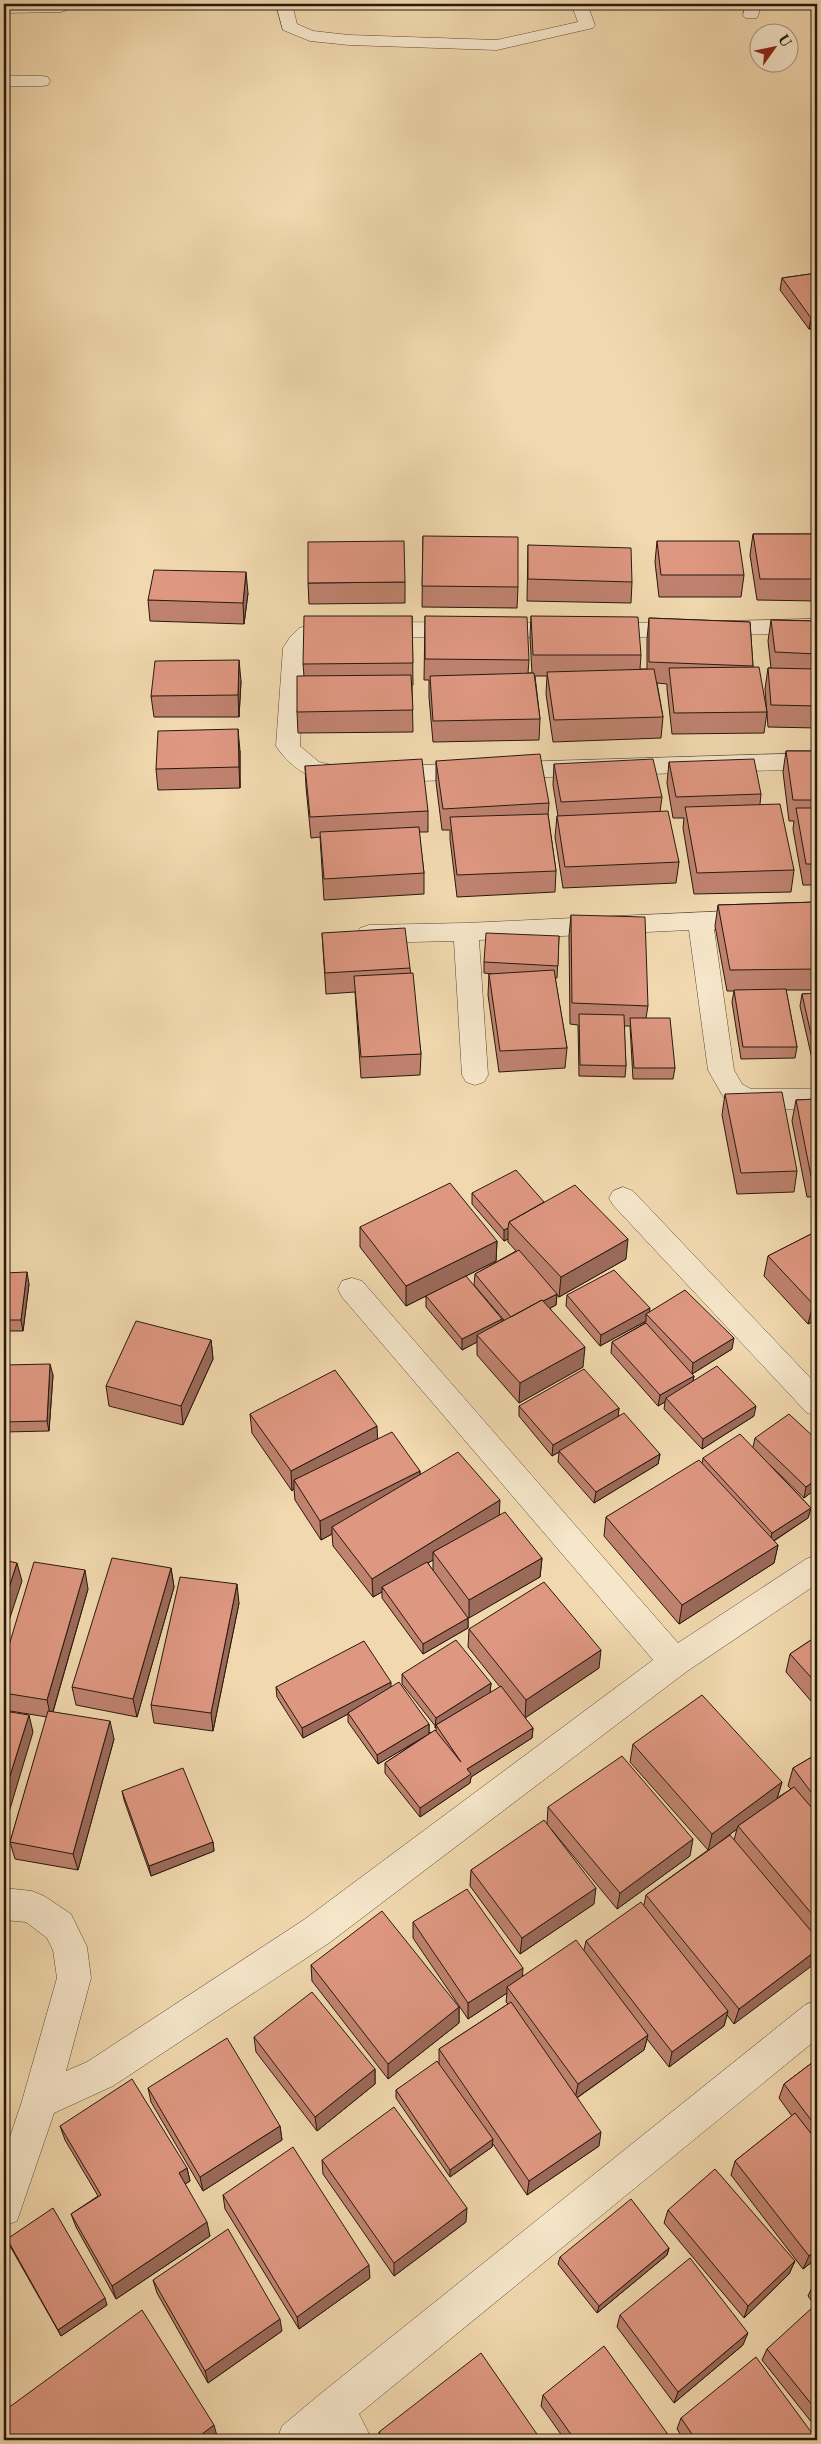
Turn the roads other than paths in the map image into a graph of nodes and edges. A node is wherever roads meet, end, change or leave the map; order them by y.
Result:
1 (284, 4) edge
2 (579, 4) edge
3 (61, 7) dead end
4 (4, 8) edge
5 (42, 81) dead end
6 (4, 82) edge
7 (817, 626) edge
8 (817, 761) edge
9 (817, 916) edge
10 (700, 921) junction
11 (466, 932) junction
12 (344, 934) edge
13 (475, 1075) dead end
14 (817, 1099) edge
15 (623, 1198) dead end
16 (352, 1289) dead end
17 (817, 1404) edge
18 (817, 1568) edge
19 (675, 1662) junction
20 (4, 1904) edge
21 (817, 2017) edge
22 (40, 2101) junction
23 (4, 2208) edge
24 (334, 2409) junction
25 (296, 2440) edge
26 (353, 2440) edge

1 - 2 street
3 - 4 street
5 - 6 street
7 - 8 street
9 - 10 street
10 - 11 street
10 - 14 street
11 - 12 street
11 - 13 street
15 - 17 street
16 - 19 street
18 - 19 street
19 - 22 street
20 - 22 street
21 - 24 street
22 - 23 street
24 - 25 street
24 - 26 street

